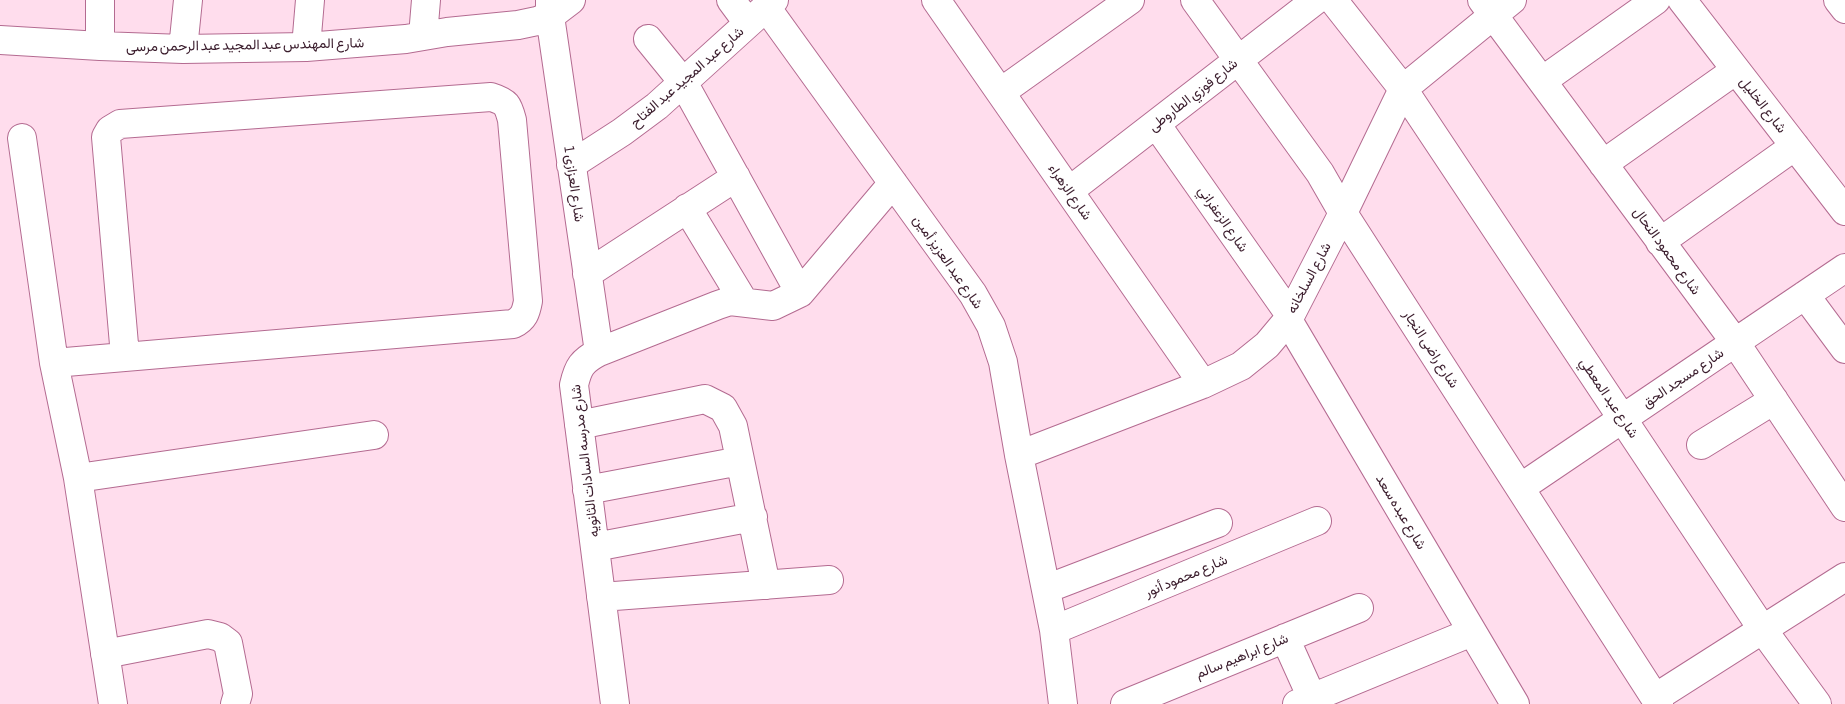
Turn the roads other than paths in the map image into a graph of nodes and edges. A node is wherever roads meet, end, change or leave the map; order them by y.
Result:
1 (100, 0) edge
2 (188, 0) edge
3 (310, 0) edge
4 (426, 0) edge
5 (572, 0) edge
6 (731, 0) edge
7 (936, 0) edge
8 (1130, 0) edge
9 (1195, 0) edge
10 (1316, 0) edge
11 (1333, 0) edge
12 (1656, 0) edge
13 (1682, 0) edge
14 (1838, 0) edge
15 (1496, 5) edge
16 (550, 8) edge
17 (1845, 9) edge
18 (763, 10) edge
19 (424, 36) junction
20 (648, 39) dead end
21 (0, 40) edge
22 (100, 46) junction
23 (306, 47) junction
24 (183, 49) junction
25 (1238, 60) junction
26 (1736, 70) junction
27 (1542, 81) junction
28 (683, 82) junction
29 (1404, 89) junction
30 (1001, 92) junction
31 (1156, 124) junction
32 (22, 138) dead end
33 (1795, 146) junction
34 (1603, 164) junction
35 (571, 165) junction
36 (736, 177) junction
37 (893, 183) junction
38 (1069, 191) junction
39 (687, 208) junction
40 (1845, 211) edge
41 (1343, 213) junction
42 (1660, 242) junction
43 (1845, 268) edge
44 (587, 274) junction
45 (800, 293) junction
46 (1805, 295) junction
47 (744, 302) junction
48 (1289, 318) junction
49 (1735, 342) junction
50 (1845, 349) edge
51 (599, 352) junction
52 (125, 356) junction
53 (54, 362) junction
54 (1203, 384) junction
55 (1774, 400) junction
56 (1623, 418) junction
57 (579, 425) junction
58 (374, 435) dead end
59 (1702, 445) dead end
60 (1019, 455) junction
61 (740, 461) junction
62 (78, 478) junction
63 (1520, 488) junction
64 (588, 490) junction
65 (1845, 507) edge
66 (753, 517) junction
67 (1317, 521) dead end
68 (1218, 523) dead end
69 (595, 547) junction
70 (1845, 577) edge
71 (829, 580) dead end
72 (766, 585) junction
73 (1046, 590) junction
74 (601, 597) junction
75 (1359, 608) dead end
76 (1054, 630) junction
77 (1763, 630) junction
78 (1472, 632) junction
79 (1285, 638) junction
80 (105, 654) junction
81 (1304, 701) edge
82 (1657, 701) edge
83 (113, 704) edge
84 (235, 704) edge
85 (615, 704) edge
86 (1063, 704) edge
87 (1125, 704) edge
88 (1515, 704) edge
89 (1818, 704) edge

1 - 22 street
2 - 24 street
3 - 23 street
4 - 19 street
5 - 16 street, شارع المهندس عبد المجيد عبد الرحمن مرسى
6 - 18 street, شارع عبد العزيز أمين
7 - 30 street, شارع الزهراء
8 - 30 street
9 - 25 street, شارع راضى النجار
10 - 25 street, شارع فوزي الطاروطى
11 - 29 street, شارع عبد المعطي
12 - 27 street
13 - 26 street, شارع الخليل
14 - 17 street
15 - 27 street, شارع محمود النحال
15 - 29 street, شارع السلخانه
16 - 19 street, شارع المهندس عبد المجيد عبد الرحمن مرسى
16 - 35 street, شارع العزازى 1
18 - 28 street, شارع عبد المجيد عبد الفتاح
18 - 37 street, شارع عبد العزيز أمين
19 - 23 street, شارع المهندس عبد المجيد عبد الرحمن مرسى
20 - 28 street
21 - 22 street, شارع المهندس عبد المجيد عبد الرحمن مرسى
22 - 24 street, شارع المهندس عبد المجيد عبد الرحمن مرسى
23 - 24 street, شارع المهندس عبد المجيد عبد الرحمن مرسى
25 - 31 street, شارع فوزي الطاروطى
25 - 41 street, شارع راضى النجار
26 - 33 street, شارع الخليل
26 - 34 street
27 - 34 street, شارع محمود النحال
28 - 35 street, شارع عبد المجيد عبد الفتاح
28 - 36 street
29 - 41 street, شارع السلخانه
29 - 56 street, شارع عبد المعطي
30 - 38 street, شارع الزهراء
31 - 38 street, شارع فوزي الطاروطى
31 - 48 street, شارع الزعفراني
32 - 53 street
33 - 40 street, شارع الخليل
33 - 42 street
34 - 42 street, شارع محمود النحال
35 - 44 street, شارع العزازى 1
36 - 39 street
36 - 45 street
37 - 45 street
37 - 60 street, شارع عبد العزيز أمين
38 - 54 street, شارع الزهراء
39 - 44 street
39 - 47 street
41 - 48 street, شارع السلخانه
41 - 63 street, شارع راضى النجار
42 - 49 street, شارع محمود النحال
43 - 46 street, شارع مسجد الحق
44 - 51 street, شارع العزازى 1
45 - 47 street, شارع مدرسه السادات الثانويه
46 - 49 street, شارع مسجد الحق
46 - 50 street
47 - 51 street, شارع مدرسه السادات الثانويه
48 - 54 street, شارع السلخانه
48 - 78 street, شارع عبده سعد
49 - 55 street, شارع محمود النحال
49 - 56 street, شارع مسجد الحق
51 - 57 street, شارع مدرسه السادات الثانويه
52 - 52 street
52 - 53 street
53 - 62 street
54 - 60 street, شارع السلخانه
55 - 59 street
55 - 65 street, شارع محمود النحال
56 - 63 street, شارع مسجد الحق
56 - 77 street, شارع عبد المعطي
57 - 61 street
57 - 64 street, شارع مدرسه السادات الثانويه
58 - 62 street
60 - 73 street, شارع عبد العزيز أمين
61 - 64 street
61 - 66 street
62 - 80 street
63 - 82 street, شارع راضى النجار
64 - 69 street, شارع مدرسه السادات الثانويه
66 - 69 street
66 - 72 street
67 - 76 street, شارع محمود أنور
68 - 73 street
69 - 74 street, شارع مدرسه السادات الثانويه
70 - 77 street
71 - 72 street
72 - 74 street
73 - 76 street, شارع عبد العزيز أمين
74 - 85 street, شارع مدرسه السادات الثانويه
75 - 79 street, شارع ابراهيم سالم
76 - 86 street, شارع عبد العزيز أمين
77 - 82 street
77 - 89 street, شارع عبد المعطي
78 - 81 street
78 - 88 street, شارع عبده سعد
79 - 81 street
79 - 87 street, شارع ابراهيم سالم
80 - 83 street
80 - 84 street

